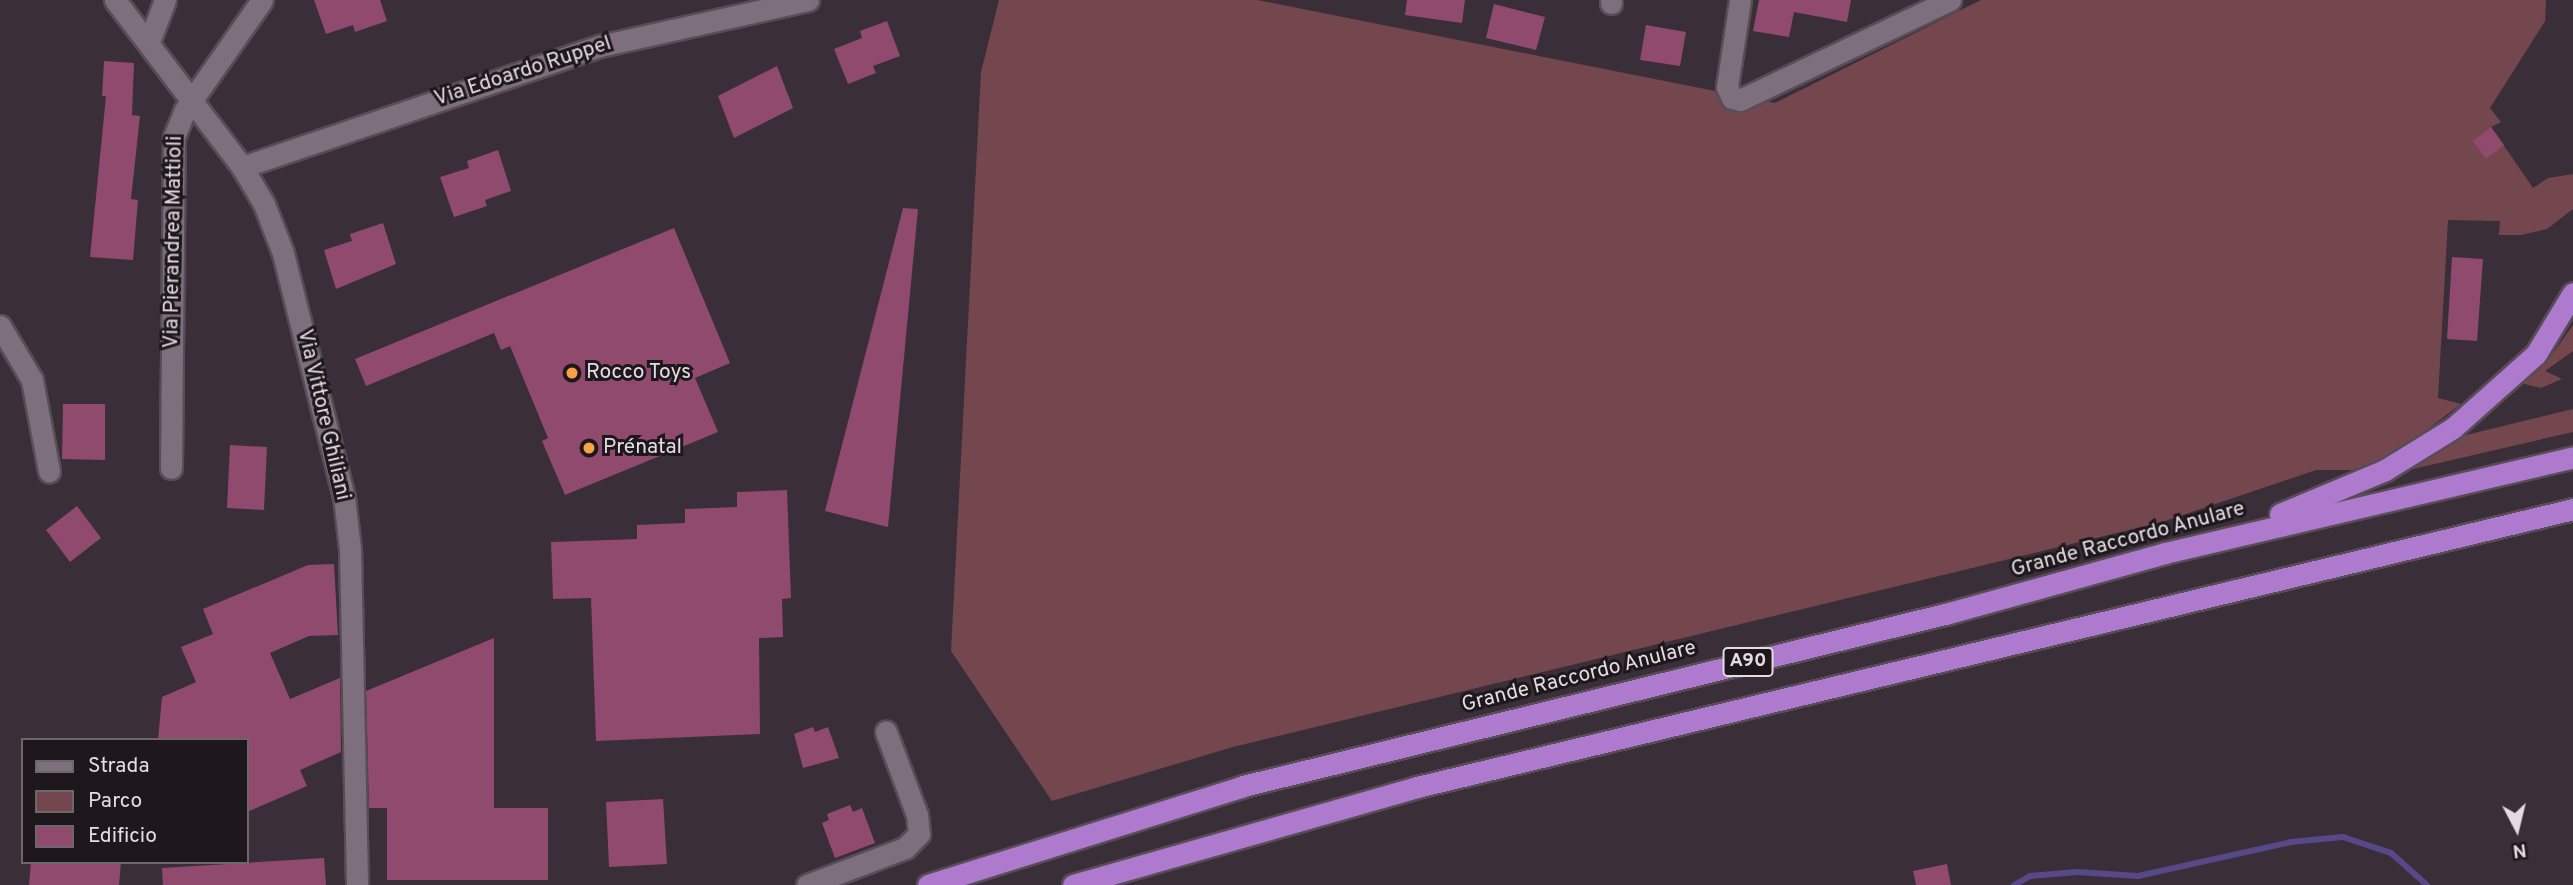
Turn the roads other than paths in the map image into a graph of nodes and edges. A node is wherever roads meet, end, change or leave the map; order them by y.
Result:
1 (115, 0) edge
2 (165, 0) edge
3 (262, 0) edge
4 (808, 0) edge
5 (1740, 0) edge
6 (1950, 0) edge
7 (149, 42) junction
8 (192, 100) junction
9 (243, 167) junction
10 (2573, 293) edge
11 (0, 326) edge
12 (2573, 457) edge
13 (171, 468) dead end
14 (49, 471) dead end
15 (2573, 509) edge
16 (2165, 553) junction
17 (886, 732) dead end
18 (358, 885) edge
19 (807, 885) edge
20 (928, 885) edge
21 (1073, 885) edge

1 - 7 street, Via Vittore Ghiliani
2 - 7 street
3 - 8 street, Via Pierandrea Mattioli
4 - 9 street, Via Edoardo Ruppel
5 - 6 street
7 - 8 street, Via Vittore Ghiliani
8 - 9 street, Via Vittore Ghiliani
8 - 13 street, Via Pierandrea Mattioli
9 - 18 street, Via Vittore Ghiliani
10 - 16 highway
11 - 14 street
12 - 16 highway, Grande Raccordo Anulare / A90
15 - 21 highway, A90
16 - 20 highway, Grande Raccordo Anulare / A90
17 - 19 street

